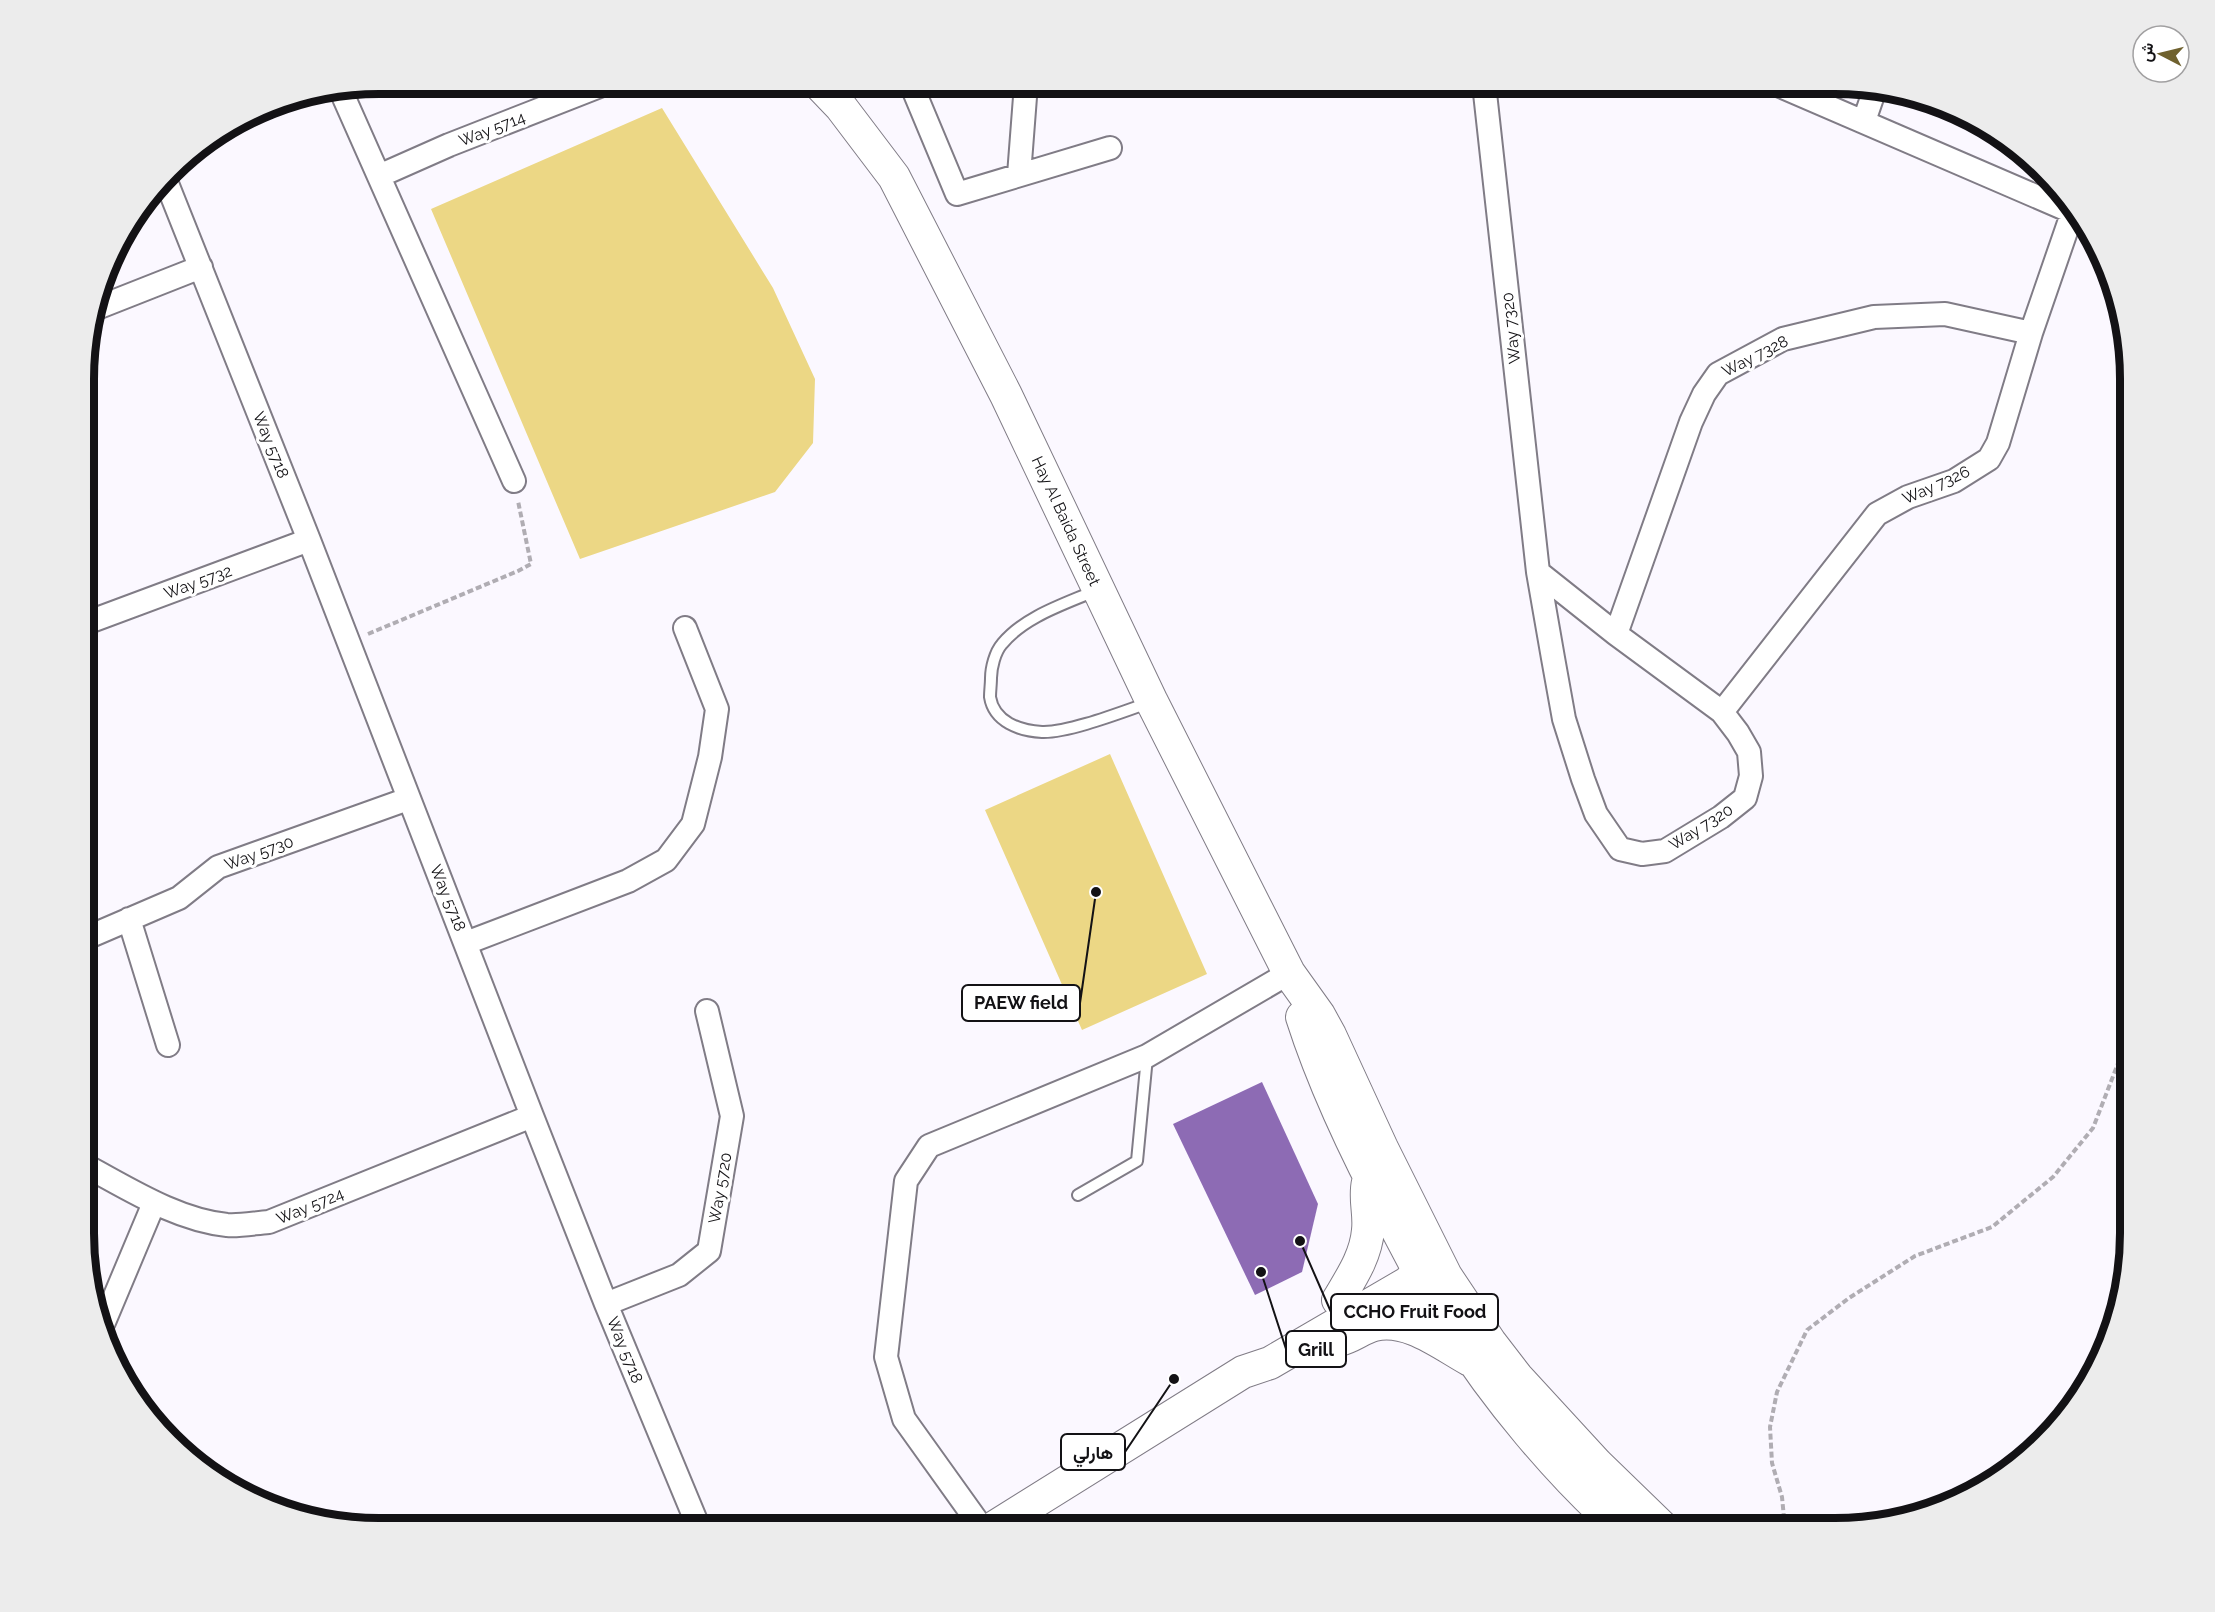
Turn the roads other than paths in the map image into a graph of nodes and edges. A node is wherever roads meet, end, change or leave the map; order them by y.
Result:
1 (579, 94) edge
2 (829, 94) edge
3 (915, 94) edge
4 (1025, 94) edge
5 (1485, 94) edge
6 (1800, 94) edge
7 (343, 97) edge
8 (1872, 97) edge
9 (1864, 121) junction
10 (1110, 148) dead end
11 (1019, 175) junction
12 (379, 176) junction
13 (169, 187) edge
14 (2064, 209) edge
15 (2070, 216) edge
16 (201, 267) junction
17 (104, 305) edge
18 (2031, 333) junction
19 (514, 481) road end
20 (309, 540) junction
21 (1538, 572) junction
22 (1098, 589) junction
23 (94, 620) edge
24 (685, 628) dead end
25 (1616, 634) junction
26 (1152, 702) junction
27 (1722, 712) junction
28 (408, 799) junction
29 (129, 919) junction
30 (94, 935) edge
31 (466, 943) junction
32 (1289, 973) junction
33 (707, 1011) dead end
34 (168, 1045) dead end
35 (1147, 1056) junction
36 (532, 1116) junction
37 (94, 1170) edge
38 (1369, 1178) junction
39 (1078, 1195) dead end
40 (154, 1203) junction
41 (1426, 1262) junction
42 (1338, 1300) junction
43 (606, 1304) junction
44 (107, 1316) edge
45 (1315, 1336) junction
46 (1475, 1363) junction
47 (1243, 1372) junction
48 (695, 1518) edge
49 (975, 1518) edge
50 (1009, 1518) edge
51 (1610, 1518) edge
52 (1653, 1518) edge

1 - 12 street, Way 5714
2 - 22 main road, Hay Al Baida Street
3 - 11 street
4 - 11 street
5 - 21 street, Way 7320
6 - 9 street
7 - 12 street
8 - 9 street
9 - 14 street
10 - 11 street
12 - 19 street
13 - 16 street, Way 5718
15 - 18 street, Way 7326
16 - 17 street
16 - 20 street, Way 5718
18 - 25 street, Way 7328
18 - 27 street, Way 7326
20 - 23 street, Way 5732
20 - 28 street, Way 5718
21 - 25 street, Way 7320
21 - 27 street, Way 7320
22 - 26 main road, Hay Al Baida Street
22 - 26 lane
24 - 31 street
25 - 27 street, Way 7320
26 - 32 main road, Hay Al Baida Street
28 - 29 street, Way 5730
28 - 31 street, Way 5718
29 - 30 street, Way 5730
29 - 34 street
31 - 36 street, Way 5718
32 - 35 street
32 - 38 main road
32 - 41 main road
33 - 43 street, Way 5720
35 - 39 lane
35 - 49 street
36 - 40 street, Way 5724
36 - 43 street, Way 5718
37 - 40 street, Way 5724
38 - 41 main road
38 - 42 main road
40 - 44 street
41 - 42 main road
41 - 45 main road
41 - 46 main road
41 - 52 main road
42 - 47 main road
43 - 48 street, Way 5718
45 - 46 main road
45 - 47 main road
46 - 51 main road
47 - 50 main road

